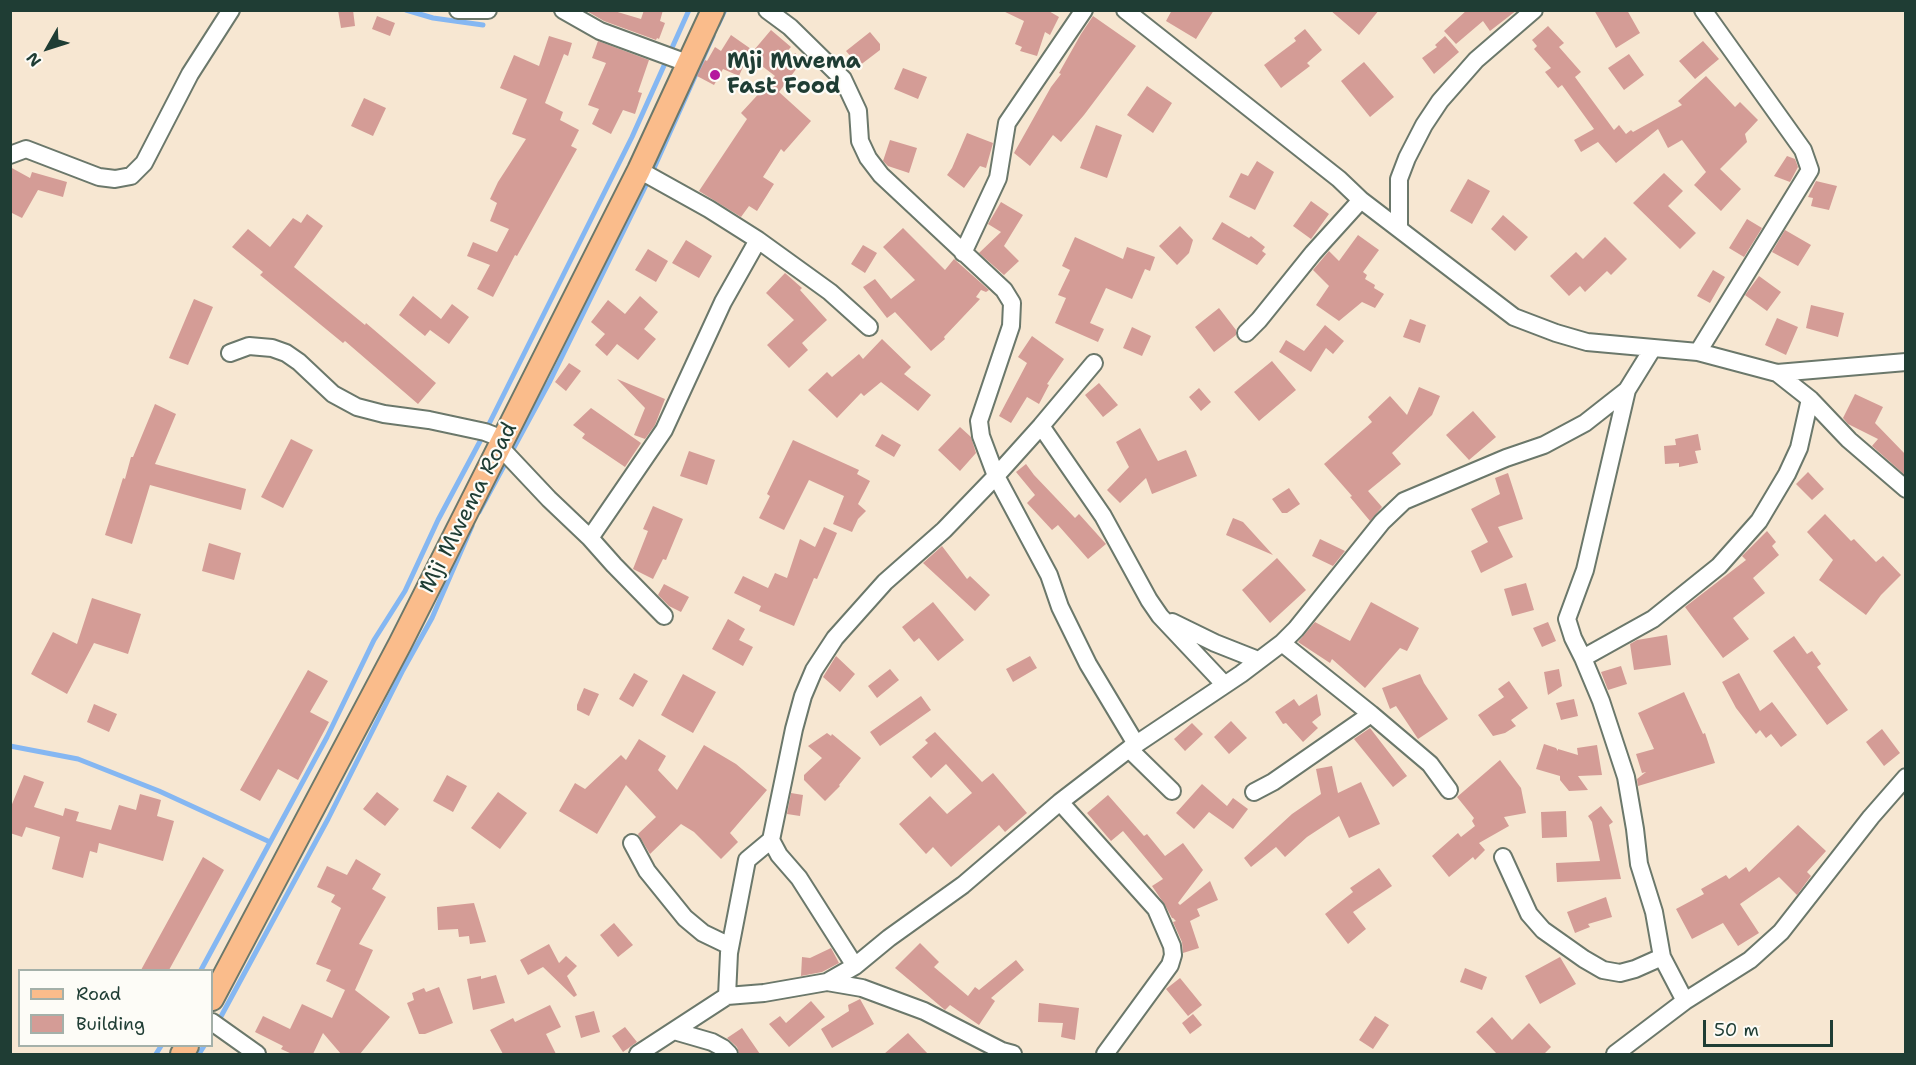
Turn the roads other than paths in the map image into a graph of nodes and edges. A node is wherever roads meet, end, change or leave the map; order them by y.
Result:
1 (231, 10) edge
2 (458, 10) edge
3 (488, 10) edge
4 (563, 10) edge
5 (713, 10) edge
6 (767, 10) edge
7 (1084, 10) edge
8 (1125, 10) edge
9 (1534, 10) edge
10 (1702, 10) edge
11 (687, 63) junction
12 (10, 154) edge
13 (639, 171) junction
14 (1361, 200) junction
15 (1399, 228) junction
16 (758, 240) junction
17 (963, 253) junction
18 (869, 327) dead end
19 (1246, 333) dead end
20 (1653, 348) junction
21 (1698, 352) junction
22 (230, 353) dead end
23 (1905, 362) edge
24 (1094, 363) dead end
25 (1777, 373) junction
26 (1628, 390) junction
27 (1810, 399) junction
28 (1041, 426) junction
29 (502, 443) junction
30 (996, 476) junction
31 (1905, 489) edge
32 (590, 538) junction
33 (664, 616) dead end
34 (1160, 616) junction
35 (1282, 643) junction
36 (1583, 658) junction
37 (1258, 660) junction
38 (1224, 684) junction
39 (1371, 714) junction
40 (1133, 746) junction
41 (1905, 777) edge
42 (1449, 790) dead end
43 (1172, 791) dead end
44 (1254, 792) dead end
45 (1060, 802) junction
46 (771, 840) junction
47 (632, 843) dead end
48 (1503, 857) dead end
49 (730, 946) junction
50 (1662, 957) junction
51 (855, 966) junction
52 (827, 982) junction
53 (727, 996) junction
54 (213, 997) edge
55 (1685, 1001) junction
56 (213, 1023) edge
57 (674, 1031) junction
58 (257, 1054) edge
59 (638, 1054) edge
60 (729, 1054) edge
61 (1014, 1054) edge
62 (1105, 1054) edge
63 (1615, 1054) edge

1 - 12 street
2 - 3 street
4 - 11 street
5 - 11 main road, Mji Mwema Road
6 - 17 street
7 - 17 street
8 - 14 street
9 - 15 street
10 - 21 street
11 - 13 main road, Mji Mwema Road
13 - 16 street
13 - 29 main road, Mji Mwema Road
14 - 15 street
14 - 19 street
15 - 20 street
16 - 18 street
16 - 32 street
17 - 30 street
20 - 21 street
20 - 26 street
21 - 25 street
22 - 29 street
23 - 25 street
24 - 28 street
25 - 27 street
26 - 35 street
26 - 36 street
27 - 31 street
27 - 36 street
28 - 30 street
28 - 34 street
29 - 32 street
29 - 54 main road, Mji Mwema Road
30 - 40 street
30 - 46 street
32 - 33 street
34 - 37 street
34 - 38 street
35 - 37 street
35 - 39 street
36 - 50 street
37 - 38 street
38 - 40 street
39 - 42 street
39 - 44 street
40 - 43 street
40 - 45 street
41 - 55 street
45 - 51 street
45 - 62 street
46 - 49 street
46 - 51 street
47 - 49 street
48 - 50 street
49 - 53 street
50 - 55 street
51 - 52 street
52 - 53 street
52 - 61 street
53 - 57 street
55 - 63 street
56 - 58 street
57 - 59 street
57 - 60 street

